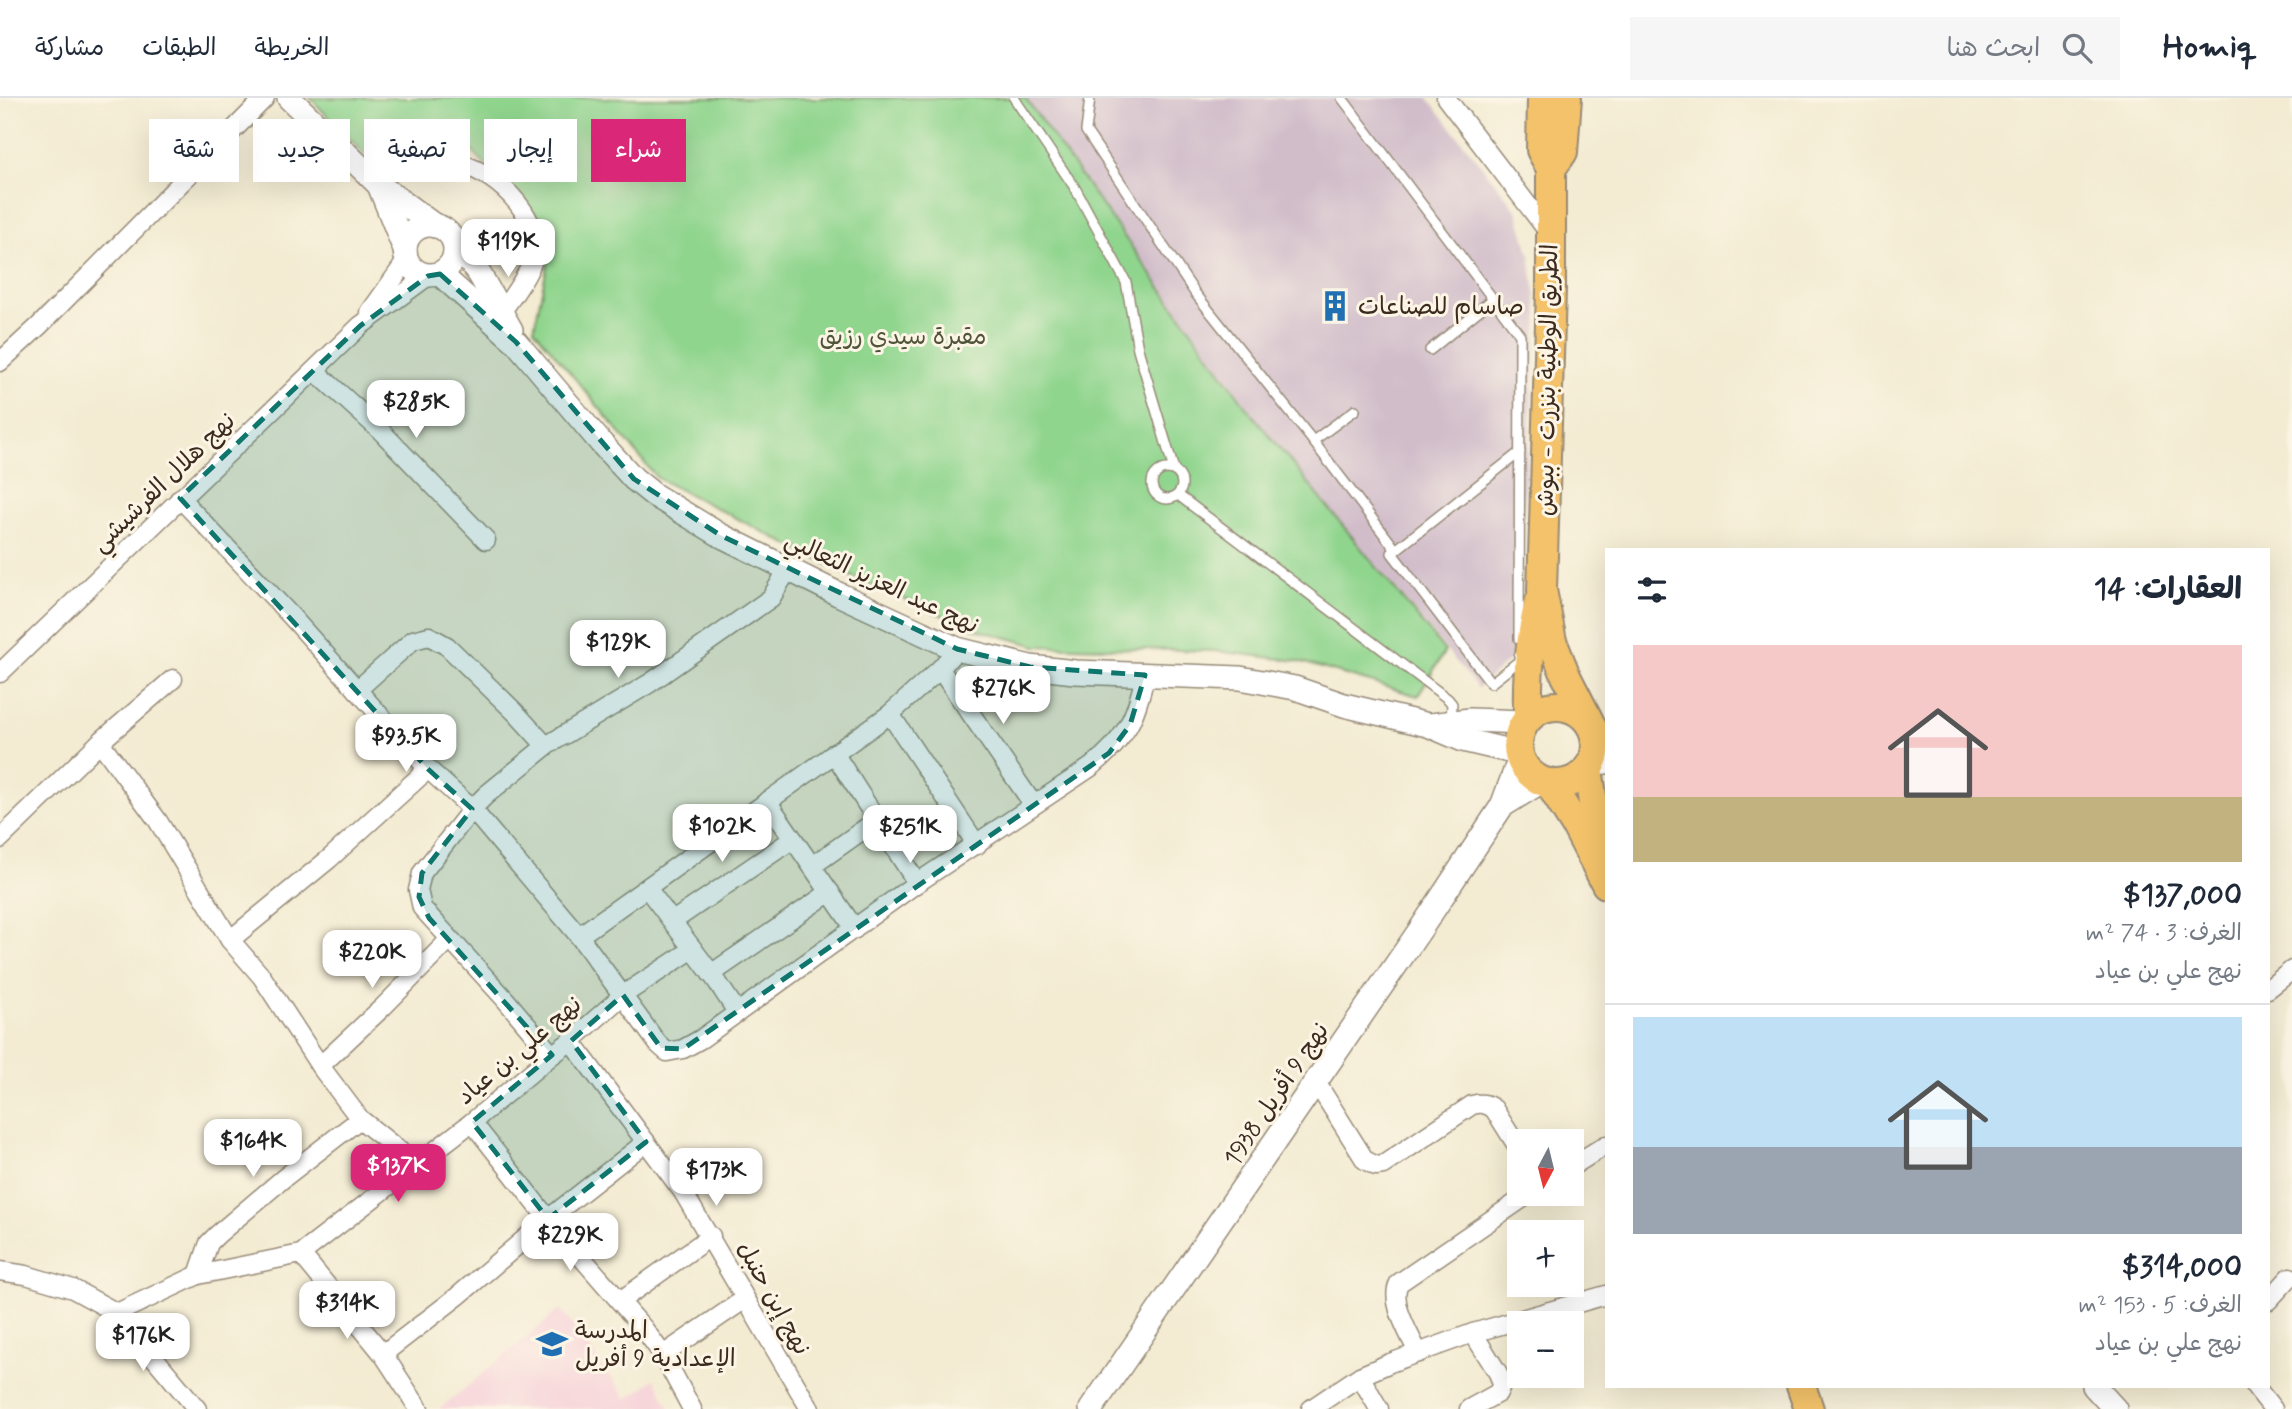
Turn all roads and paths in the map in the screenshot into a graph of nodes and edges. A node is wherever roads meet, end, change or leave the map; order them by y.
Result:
1 (265, 98) edge
2 (289, 98) edge
3 (1013, 98) edge
4 (1090, 98) edge
5 (1342, 98) edge
6 (1446, 98) edge
7 (1542, 98) edge
8 (1567, 98) edge
9 (470, 168) edge
10 (1551, 169) junction
11 (364, 171) edge
12 (374, 182) edge
13 (375, 182) edge
14 (435, 226) junction
15 (1551, 235) junction
16 (455, 243) junction
17 (406, 255) junction
18 (434, 275) junction
19 (1493, 299) junction
20 (502, 312) junction
21 (360, 326) junction
22 (516, 342) junction
23 (1430, 350) dead end
24 (0, 362) edge
25 (315, 371) junction
26 (1355, 410) dead end
27 (1313, 441) junction
28 (1520, 452) junction
29 (1174, 470) junction
30 (1178, 495) junction
31 (180, 498) junction
32 (486, 540) dead end
33 (1396, 550) junction
34 (788, 569) junction
35 (1542, 590) junction
36 (957, 649) junction
37 (940, 669) junction
38 (0, 673) edge
39 (1145, 675) junction
40 (173, 680) dead end
41 (357, 690) junction
42 (890, 714) junction
43 (1526, 720) junction
44 (1451, 722) junction
45 (1428, 725) junction
46 (100, 742) junction
47 (546, 746) junction
48 (1596, 747) edge
49 (834, 753) junction
50 (1519, 755) junction
51 (428, 769) junction
52 (1545, 782) junction
53 (767, 801) junction
54 (1033, 804) junction
55 (1502, 806) junction
56 (472, 809) junction
57 (877, 820) junction
58 (0, 839) edge
59 (793, 839) junction
60 (977, 845) junction
61 (1605, 852) edge
62 (812, 866) junction
63 (1605, 882) edge
64 (917, 883) junction
65 (648, 888) junction
66 (830, 892) junction
67 (673, 921) junction
68 (855, 929) junction
69 (579, 936) junction
70 (230, 940) junction
71 (449, 940) junction
72 (693, 949) junction
73 (2292, 970) edge
74 (711, 974) junction
75 (2270, 987) edge
76 (623, 995) junction
77 (737, 1012) junction
78 (571, 1041) junction
79 (552, 1055) junction
80 (320, 1066) junction
81 (1316, 1082) junction
82 (360, 1119) junction
83 (472, 1122) junction
84 (1507, 1130) edge
85 (646, 1142) junction
86 (1605, 1146) edge
87 (1584, 1159) edge
88 (417, 1165) junction
89 (1511, 1206) edge
90 (548, 1219) junction
91 (710, 1236) junction
92 (301, 1254) junction
93 (0, 1271) edge
94 (198, 1275) junction
95 (2290, 1277) dead end
96 (1605, 1295) edge
97 (745, 1299) junction
98 (2270, 1299) edge
99 (621, 1301) junction
100 (117, 1313) junction
101 (1473, 1333) junction
102 (383, 1353) junction
103 (1418, 1353) junction
104 (663, 1355) junction
105 (1360, 1376) junction
106 (1802, 1388) edge
107 (2096, 1388) edge
108 (2257, 1388) edge
109 (197, 1409) edge
110 (419, 1409) edge
111 (692, 1409) edge
112 (810, 1409) edge
113 (1091, 1409) edge
114 (1311, 1409) edge
115 (1379, 1409) edge
116 (1469, 1409) edge
117 (1809, 1409) edge
118 (2115, 1409) edge
119 (2273, 1409) edge

1 - 24 street
2 - 11 street
3 - 29 lane
4 - 27 lane
5 - 19 lane
6 - 15 street
7 - 10 main road, الطريق الوطنية بنزرت - ببوش
8 - 10 main road, الطريق الوطنية بنزرت - ببوش
9 - 20 street
10 - 15 main road, الطريق الوطنية بنزرت - ببوش
12 - 17 street
13 - 14 street
14 - 16 street
14 - 17 street
15 - 35 main road, الطريق الوطنية بنزرت - ببوش
16 - 18 street
16 - 20 street, نهج عبد العزيز الثعالبي
17 - 18 street
17 - 21 street, نهج هلال الفرشيشي
18 - 21 street, نهج هلال الفرشيشي
18 - 22 street, نهج عبد العزيز الثعالبي
19 - 23 lane
19 - 28 lane
20 - 22 street, نهج عبد العزيز الثعالبي
21 - 25 street, نهج هلال الفرشيشي
22 - 34 street, نهج عبد العزيز الثعالبي
25 - 31 street, نهج هلال الفرشيشي
25 - 32 street
26 - 27 lane
27 - 33 lane
28 - 33 lane
28 - 33 lane
29 - 30 lane
29 - 30 lane
30 - 44 lane
31 - 38 street, نهج هلال الفرشيشي
31 - 41 street
34 - 36 street, نهج عبد العزيز الثعالبي
34 - 47 street
35 - 43 main road, الطريق الوطنية بنزرت - ببوش
35 - 48 main road, الطريق الوطنية بنزرت - ببوش
36 - 37 street
36 - 39 street, نهج عبد العزيز الثعالبي
37 - 42 street
37 - 54 street
39 - 45 street, نهج عبد العزيز الثعالبي
39 - 54 street
40 - 46 street
41 - 47 street
41 - 51 street
42 - 49 street
42 - 60 street
43 - 44 street
43 - 48 main road
43 - 50 main road
44 - 45 street
45 - 50 street
46 - 58 street
46 - 70 street
47 - 56 street
48 - 52 main road
48 - 61 main road, الطريق الوطنية بنزرت - ببوش
49 - 53 street
49 - 57 street
50 - 52 main road
50 - 55 street
51 - 56 street
51 - 70 street
52 - 55 street
52 - 63 main road
53 - 59 street
53 - 65 street
54 - 60 street
55 - 81 street, نهج 9 أفريل 1938
56 - 69 street
56 - 71 street
57 - 62 street
57 - 64 street
59 - 62 street
59 - 67 street
60 - 64 street
62 - 66 street
64 - 68 street
65 - 67 street
65 - 69 street
66 - 68 street
66 - 74 street
67 - 72 street
68 - 77 street
69 - 76 street
70 - 80 street
71 - 79 street
71 - 80 street
72 - 74 street
72 - 76 street, نهج علي بن عياد
73 - 75 street
74 - 77 street
76 - 77 street
76 - 78 street, نهج علي بن عياد
78 - 79 street, نهج علي بن عياد
78 - 85 street, نهج إبن حنبل
79 - 83 street, نهج علي بن عياد
80 - 82 street
81 - 84 street
81 - 113 street, نهج 9 أفريل 1938
82 - 88 street
82 - 94 street
83 - 88 street, نهج علي بن عياد
83 - 90 street
85 - 90 street
85 - 91 street, نهج إبن حنبل
86 - 87 street
88 - 92 street, نهج علي بن عياد
89 - 103 street
90 - 99 street
90 - 102 street
91 - 97 street, نهج إبن حنبل
91 - 99 street
92 - 94 street, نهج علي بن عياد
92 - 102 street
93 - 100 street
94 - 100 street, نهج علي بن عياد
95 - 98 street
96 - 101 street
97 - 104 street
97 - 112 street, نهج إبن حنبل
99 - 104 street
100 - 109 street
101 - 103 street
101 - 116 street
102 - 110 street
103 - 105 street
104 - 111 street
105 - 114 street
105 - 115 street
106 - 117 main road
107 - 118 street
108 - 119 street

